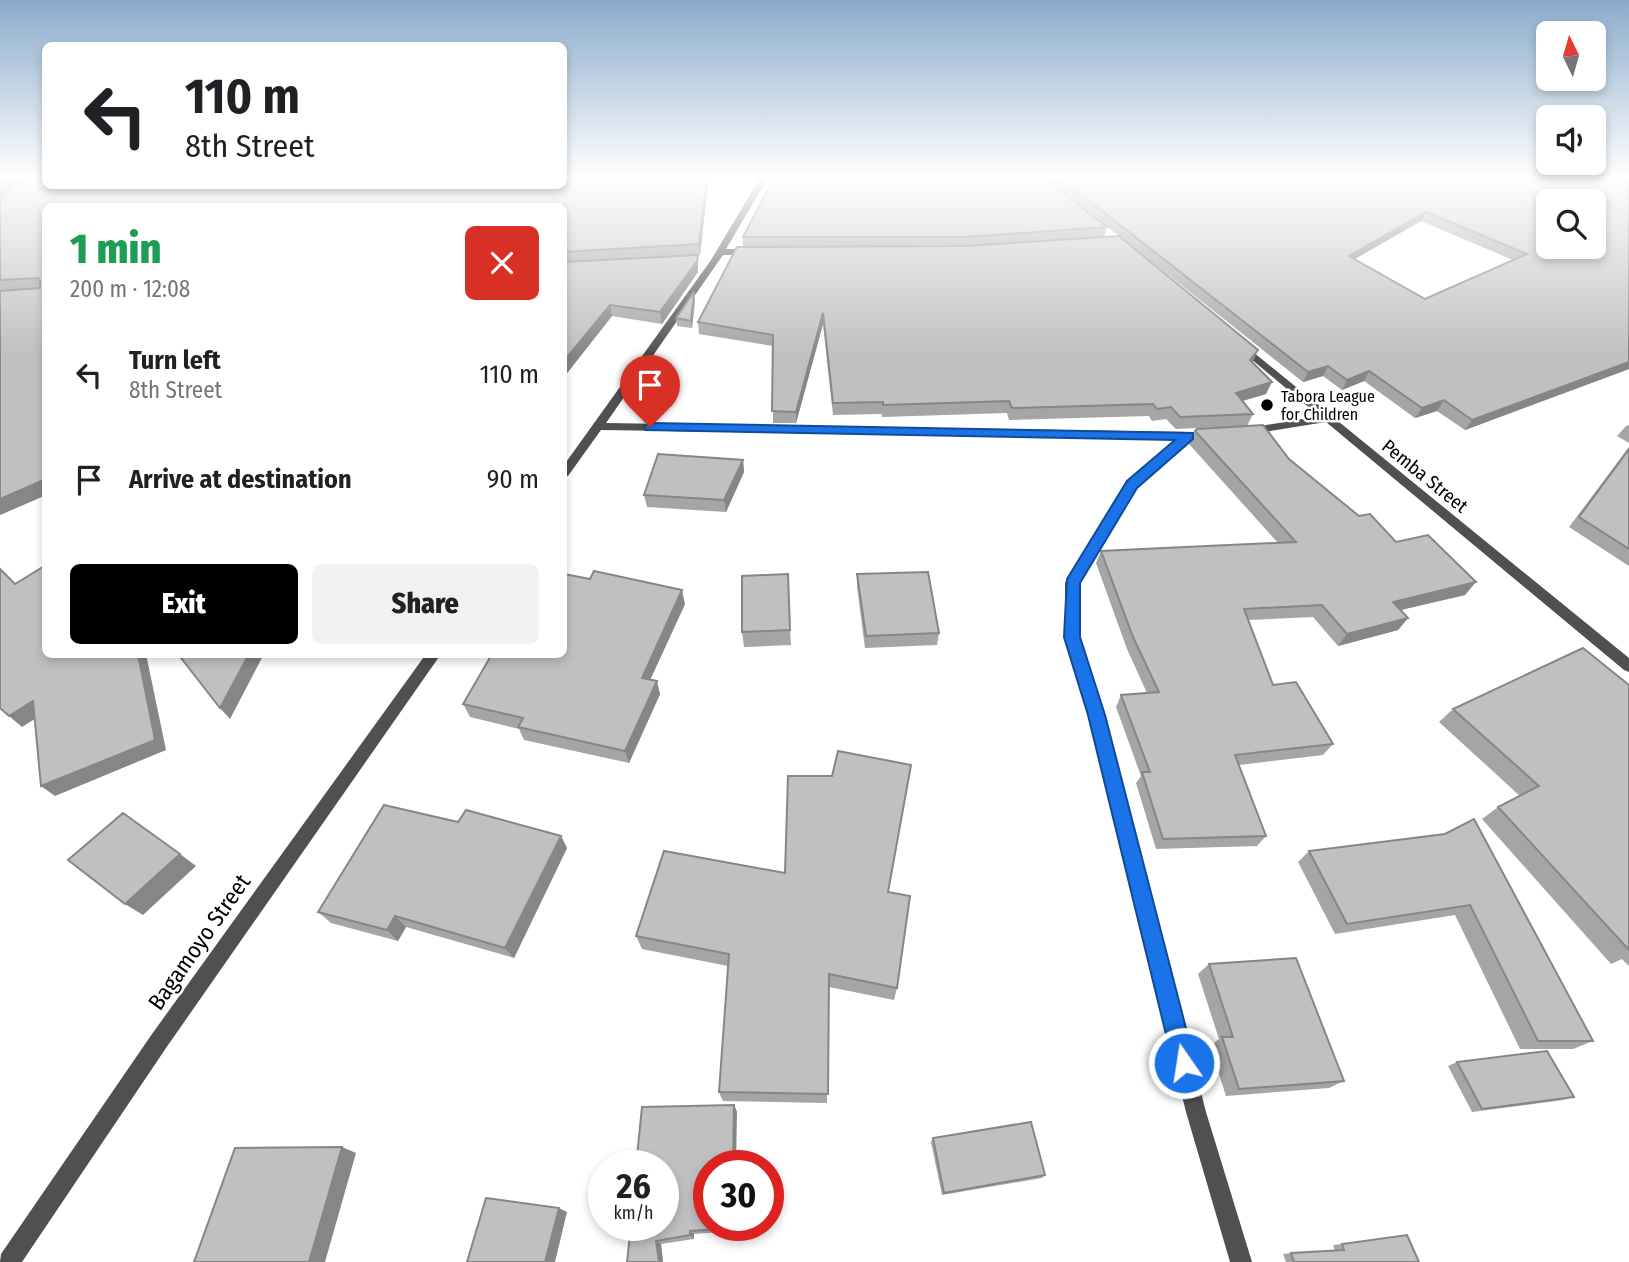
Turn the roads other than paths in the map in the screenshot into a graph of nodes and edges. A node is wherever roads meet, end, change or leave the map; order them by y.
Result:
1 (729, 237) edge
2 (769, 253) edge
3 (717, 256) junction
4 (701, 260) edge
5 (1233, 338) edge
6 (1327, 418) junction
7 (596, 426) junction
8 (1238, 432) edge
9 (567, 469) edge
10 (431, 658) edge
11 (1629, 666) edge
12 (9, 1262) edge
13 (1241, 1262) edge

1 - 3 street
2 - 3 street
3 - 4 street
3 - 7 street
5 - 6 street, Pemba Street
6 - 8 street
6 - 11 street, Pemba Street
7 - 9 street
7 - 13 street
10 - 12 street, Bagamoyo Street

